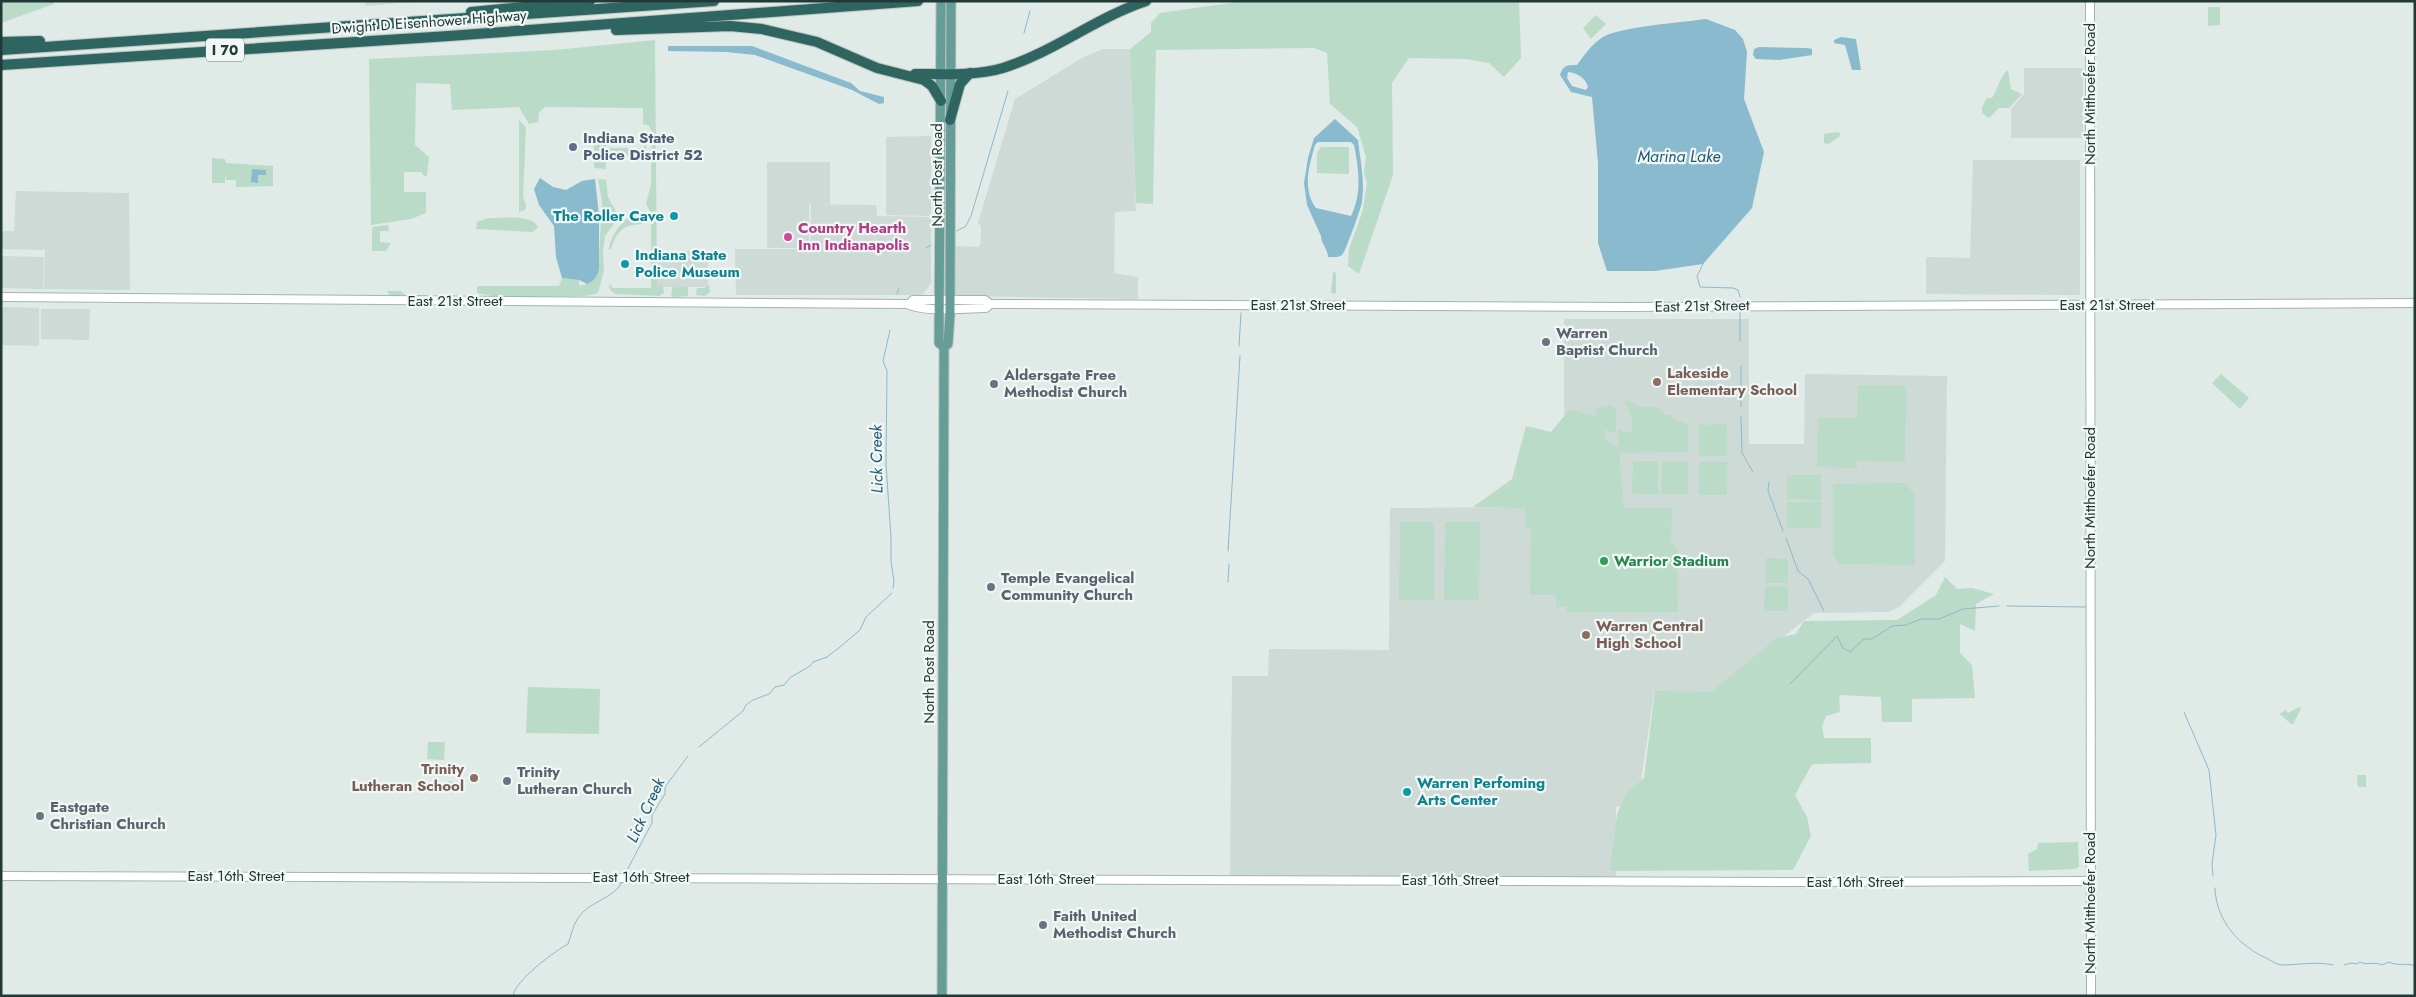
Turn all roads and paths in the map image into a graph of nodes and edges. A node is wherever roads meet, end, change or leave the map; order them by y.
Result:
1 (590, 1) edge
2 (714, 1) edge
3 (918, 1) edge
4 (941, 1) edge
5 (951, 1) edge
6 (1146, 1) edge
7 (2090, 1) edge
8 (352, 26) junction
9 (449, 36) junction
10 (1, 42) edge
11 (115, 43) junction
12 (1, 50) edge
13 (1, 65) edge
14 (946, 73) junction
15 (970, 73) junction
16 (902, 75) junction
17 (941, 101) junction
18 (950, 120) junction
19 (950, 252) junction
20 (938, 254) junction
21 (1, 297) edge
22 (2415, 303) edge
23 (939, 304) junction
24 (950, 304) junction
25 (2092, 305) junction
26 (944, 348) junction
27 (1, 876) edge
28 (942, 878) junction
29 (2090, 881) junction
30 (942, 996) edge
31 (2091, 996) edge

1 - 8 highway
2 - 8 highway, Dwight D Eisenhower Highway / I 70
3 - 9 highway, Dwight D Eisenhower Highway / I 70
4 - 14 main road, North Post Road
5 - 14 main road, North Post Road
6 - 15 highway
7 - 25 main road, North Mitthoefer Road
8 - 11 highway, Dwight D Eisenhower Highway / I 70
9 - 13 highway, Dwight D Eisenhower Highway / I 70
9 - 16 highway
10 - 11 highway
11 - 12 highway, Dwight D Eisenhower Highway / I 70
14 - 15 highway
14 - 16 highway
14 - 17 main road, North Post Road
14 - 18 main road, North Post Road
15 - 18 highway
16 - 17 highway
17 - 20 main road, North Post Road
18 - 19 main road, North Post Road
19 - 20 main road
19 - 24 main road, North Post Road
20 - 23 main road, North Post Road
21 - 23 main road, East 21st Street
22 - 25 main road, East 21st Street
23 - 24 main road, East 21st Street
23 - 26 main road, North Post Road
24 - 25 main road, East 21st Street
24 - 26 main road, North Post Road
25 - 29 main road, North Mitthoefer Road
26 - 28 main road, North Post Road
27 - 28 main road, East 16th Street
28 - 29 main road, East 16th Street
28 - 30 main road, North Post Road
29 - 31 main road, North Mitthoefer Road

